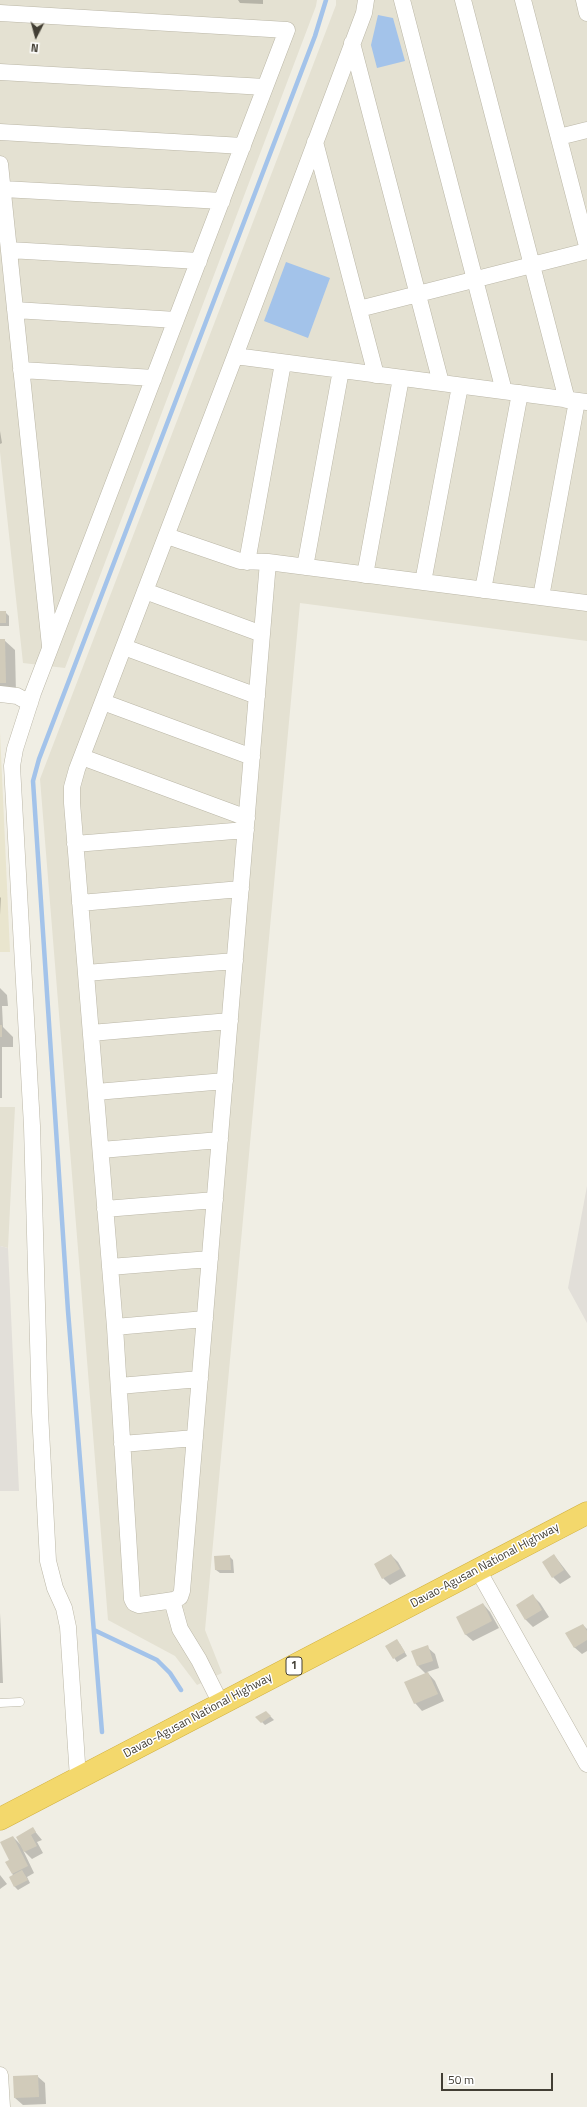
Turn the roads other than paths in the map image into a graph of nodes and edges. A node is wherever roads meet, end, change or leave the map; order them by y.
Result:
1 (366, 0) edge
2 (402, 0) edge
3 (463, 0) edge
4 (523, 0) edge
5 (584, 0) edge
6 (0, 13) edge
7 (587, 13) edge
8 (352, 43) junction
9 (0, 72) edge
10 (265, 87) junction
11 (587, 130) edge
12 (0, 132) edge
13 (559, 137) junction
14 (315, 142) junction
15 (243, 146) junction
16 (0, 164) edge
17 (3, 189) junction
18 (222, 201) junction
19 (587, 246) edge
20 (9, 250) junction
21 (587, 251) edge
22 (199, 261) junction
23 (532, 265) junction
24 (475, 280) junction
25 (417, 294) junction
26 (359, 309) junction
27 (15, 310) junction
28 (176, 320) junction
29 (235, 356) junction
30 (283, 363) junction
31 (21, 370) junction
32 (341, 370) junction
33 (376, 375) junction
34 (154, 378) junction
35 (401, 378) junction
36 (441, 383) junction
37 (460, 386) junction
38 (512, 392) junction
39 (577, 401) edge
40 (167, 536) junction
41 (247, 562) junction
42 (268, 562) junction
43 (305, 567) junction
44 (365, 575) junction
45 (423, 582) junction
46 (483, 590) junction
47 (145, 591) junction
48 (541, 597) junction
49 (587, 603) edge
50 (262, 634) junction
51 (124, 647) junction
52 (50, 650) junction
53 (0, 694) edge
54 (257, 696) junction
55 (103, 702) junction
56 (30, 703) junction
57 (82, 757) junction
58 (252, 757) junction
59 (246, 824) junction
60 (75, 844) junction
61 (241, 889) junction
62 (80, 903) junction
63 (235, 961) junction
64 (86, 973) junction
65 (230, 1021) junction
66 (91, 1033) junction
67 (225, 1081) junction
68 (96, 1092) junction
69 (220, 1140) junction
70 (101, 1150) junction
71 (215, 1200) junction
72 (106, 1209) junction
73 (210, 1259) junction
74 (110, 1267) junction
75 (205, 1319) junction
76 (115, 1327) junction
77 (200, 1379) junction
78 (119, 1386) junction
79 (195, 1438) junction
80 (122, 1444) junction
81 (587, 1513) edge
82 (478, 1570) junction
83 (172, 1600) junction
84 (20, 1702) dead end
85 (0, 1703) edge
86 (221, 1704) junction
87 (587, 1764) edge
88 (78, 1778) junction
89 (0, 1819) edge
90 (0, 2075) edge
91 (2, 2107) edge

1 - 8 street
2 - 24 street
3 - 23 street
4 - 13 street
5 - 7 street
6 - 10 street
8 - 14 street
8 - 25 street
9 - 10 street
10 - 15 street
11 - 13 street
12 - 15 street
13 - 19 street
14 - 26 street
14 - 29 street
15 - 18 street
16 - 17 street
17 - 18 street
17 - 20 street
18 - 22 street
20 - 22 street
20 - 27 street
21 - 23 street
22 - 28 street
23 - 24 street
23 - 39 street
24 - 25 street
24 - 38 street
25 - 26 street
25 - 36 street
26 - 33 street
27 - 28 street
27 - 31 street
28 - 34 street
29 - 30 street
29 - 40 street
30 - 32 street
30 - 41 street
31 - 34 street
31 - 52 street
32 - 33 street
32 - 43 street
33 - 35 street
34 - 52 street
35 - 36 street
35 - 44 street
36 - 37 street
37 - 38 street
37 - 45 street
38 - 39 street
38 - 46 street
39 - 48 street
40 - 41 street
40 - 47 street
41 - 42 street
42 - 43 street
42 - 50 street
43 - 44 street
44 - 45 street
45 - 46 street
46 - 48 street
47 - 50 street
47 - 51 street
48 - 49 street
50 - 54 street
51 - 54 street
51 - 55 street
52 - 56 street
53 - 56 street
54 - 58 street
55 - 57 street
55 - 58 street
56 - 88 street
57 - 59 street
57 - 60 street
58 - 59 street
59 - 60 street
59 - 61 street
60 - 62 street
61 - 62 street
61 - 63 street
62 - 64 street
63 - 64 street
63 - 65 street
64 - 66 street
65 - 66 street
65 - 67 street
66 - 68 street
67 - 68 street
67 - 69 street
68 - 70 street
69 - 70 street
69 - 71 street
70 - 72 street
71 - 72 street
71 - 73 street
72 - 74 street
73 - 74 street
73 - 75 street
74 - 76 street
75 - 76 street
75 - 77 street
76 - 78 street
77 - 78 street
77 - 79 street
78 - 80 street
79 - 80 street
79 - 83 street
80 - 83 street
81 - 82 highway, Davao-Agusan National Highway / 1
82 - 86 highway, Davao-Agusan National Highway / 1
82 - 87 street
83 - 86 street
84 - 85 lane
86 - 88 highway, Davao-Agusan National Highway / 1
88 - 89 highway, Davao-Agusan National Highway / 1
90 - 91 street

